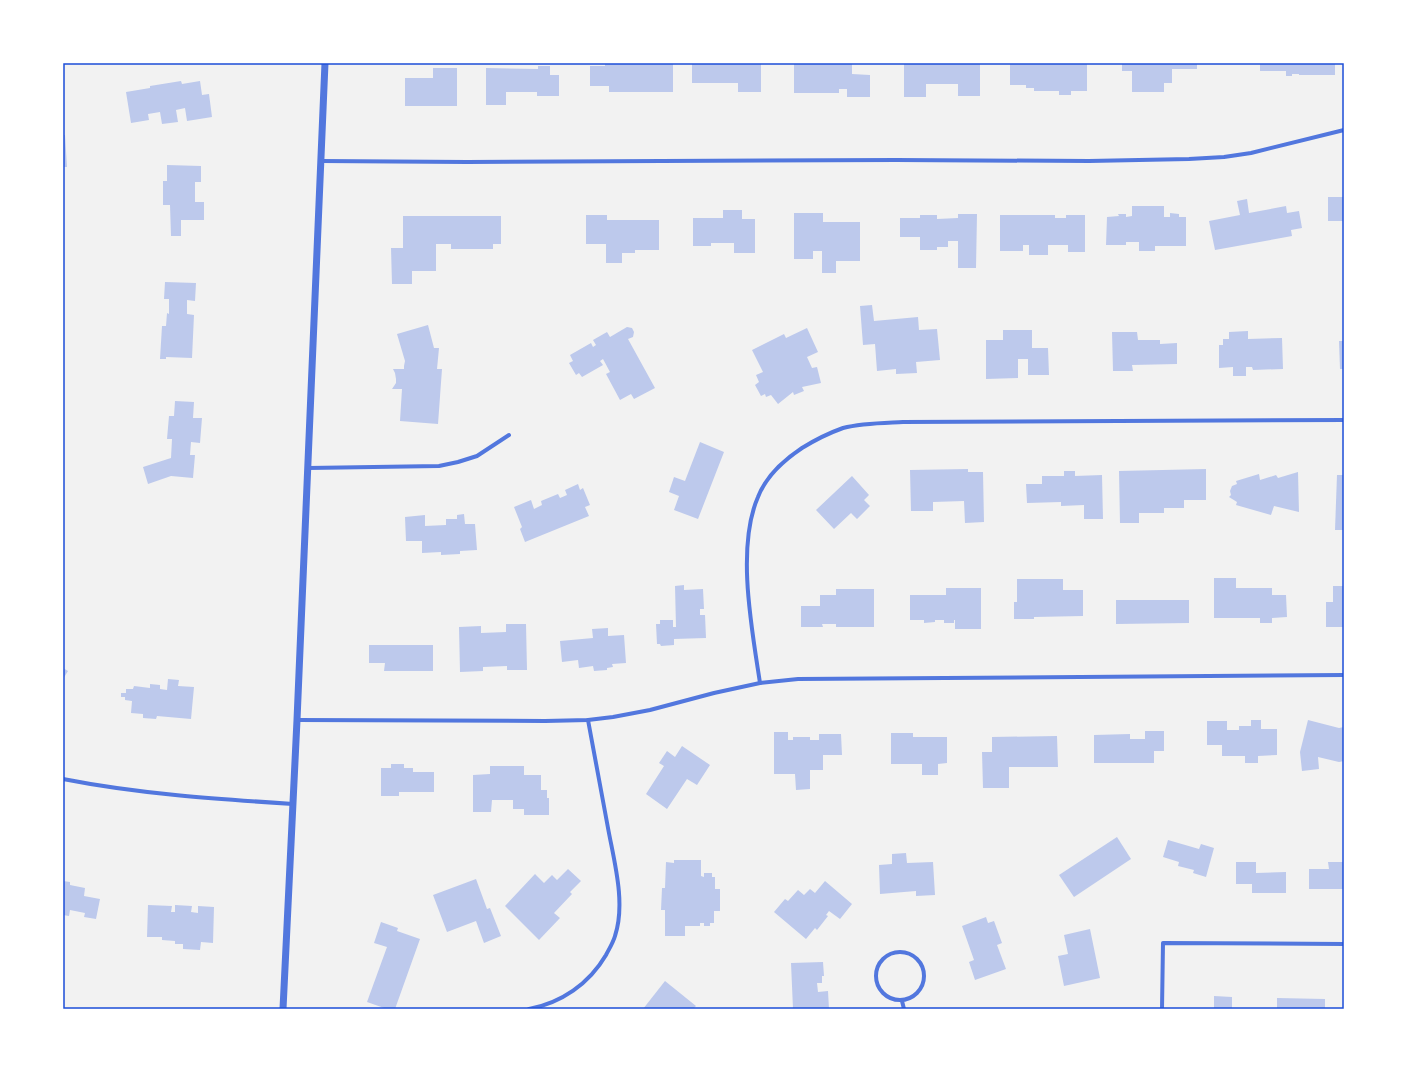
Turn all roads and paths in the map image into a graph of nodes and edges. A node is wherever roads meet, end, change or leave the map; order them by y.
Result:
1 (325, 63) edge
2 (1344, 130) edge
3 (321, 161) junction
4 (1344, 420) edge
5 (508, 435) dead end
6 (308, 468) junction
7 (1344, 675) edge
8 (760, 683) junction
9 (297, 720) junction
10 (588, 720) junction
11 (63, 779) edge
12 (293, 804) junction
13 (1344, 944) edge
14 (902, 1001) junction
15 (283, 1009) edge
16 (529, 1009) edge
17 (904, 1009) edge
18 (1162, 1009) edge

1 - 3 street
2 - 3 street
3 - 6 street
4 - 8 street
5 - 6 street
6 - 9 street
7 - 8 street
8 - 10 street
9 - 10 street
9 - 12 street
10 - 16 street
11 - 12 street
12 - 15 street
13 - 18 street
14 - 14 street
14 - 17 street

